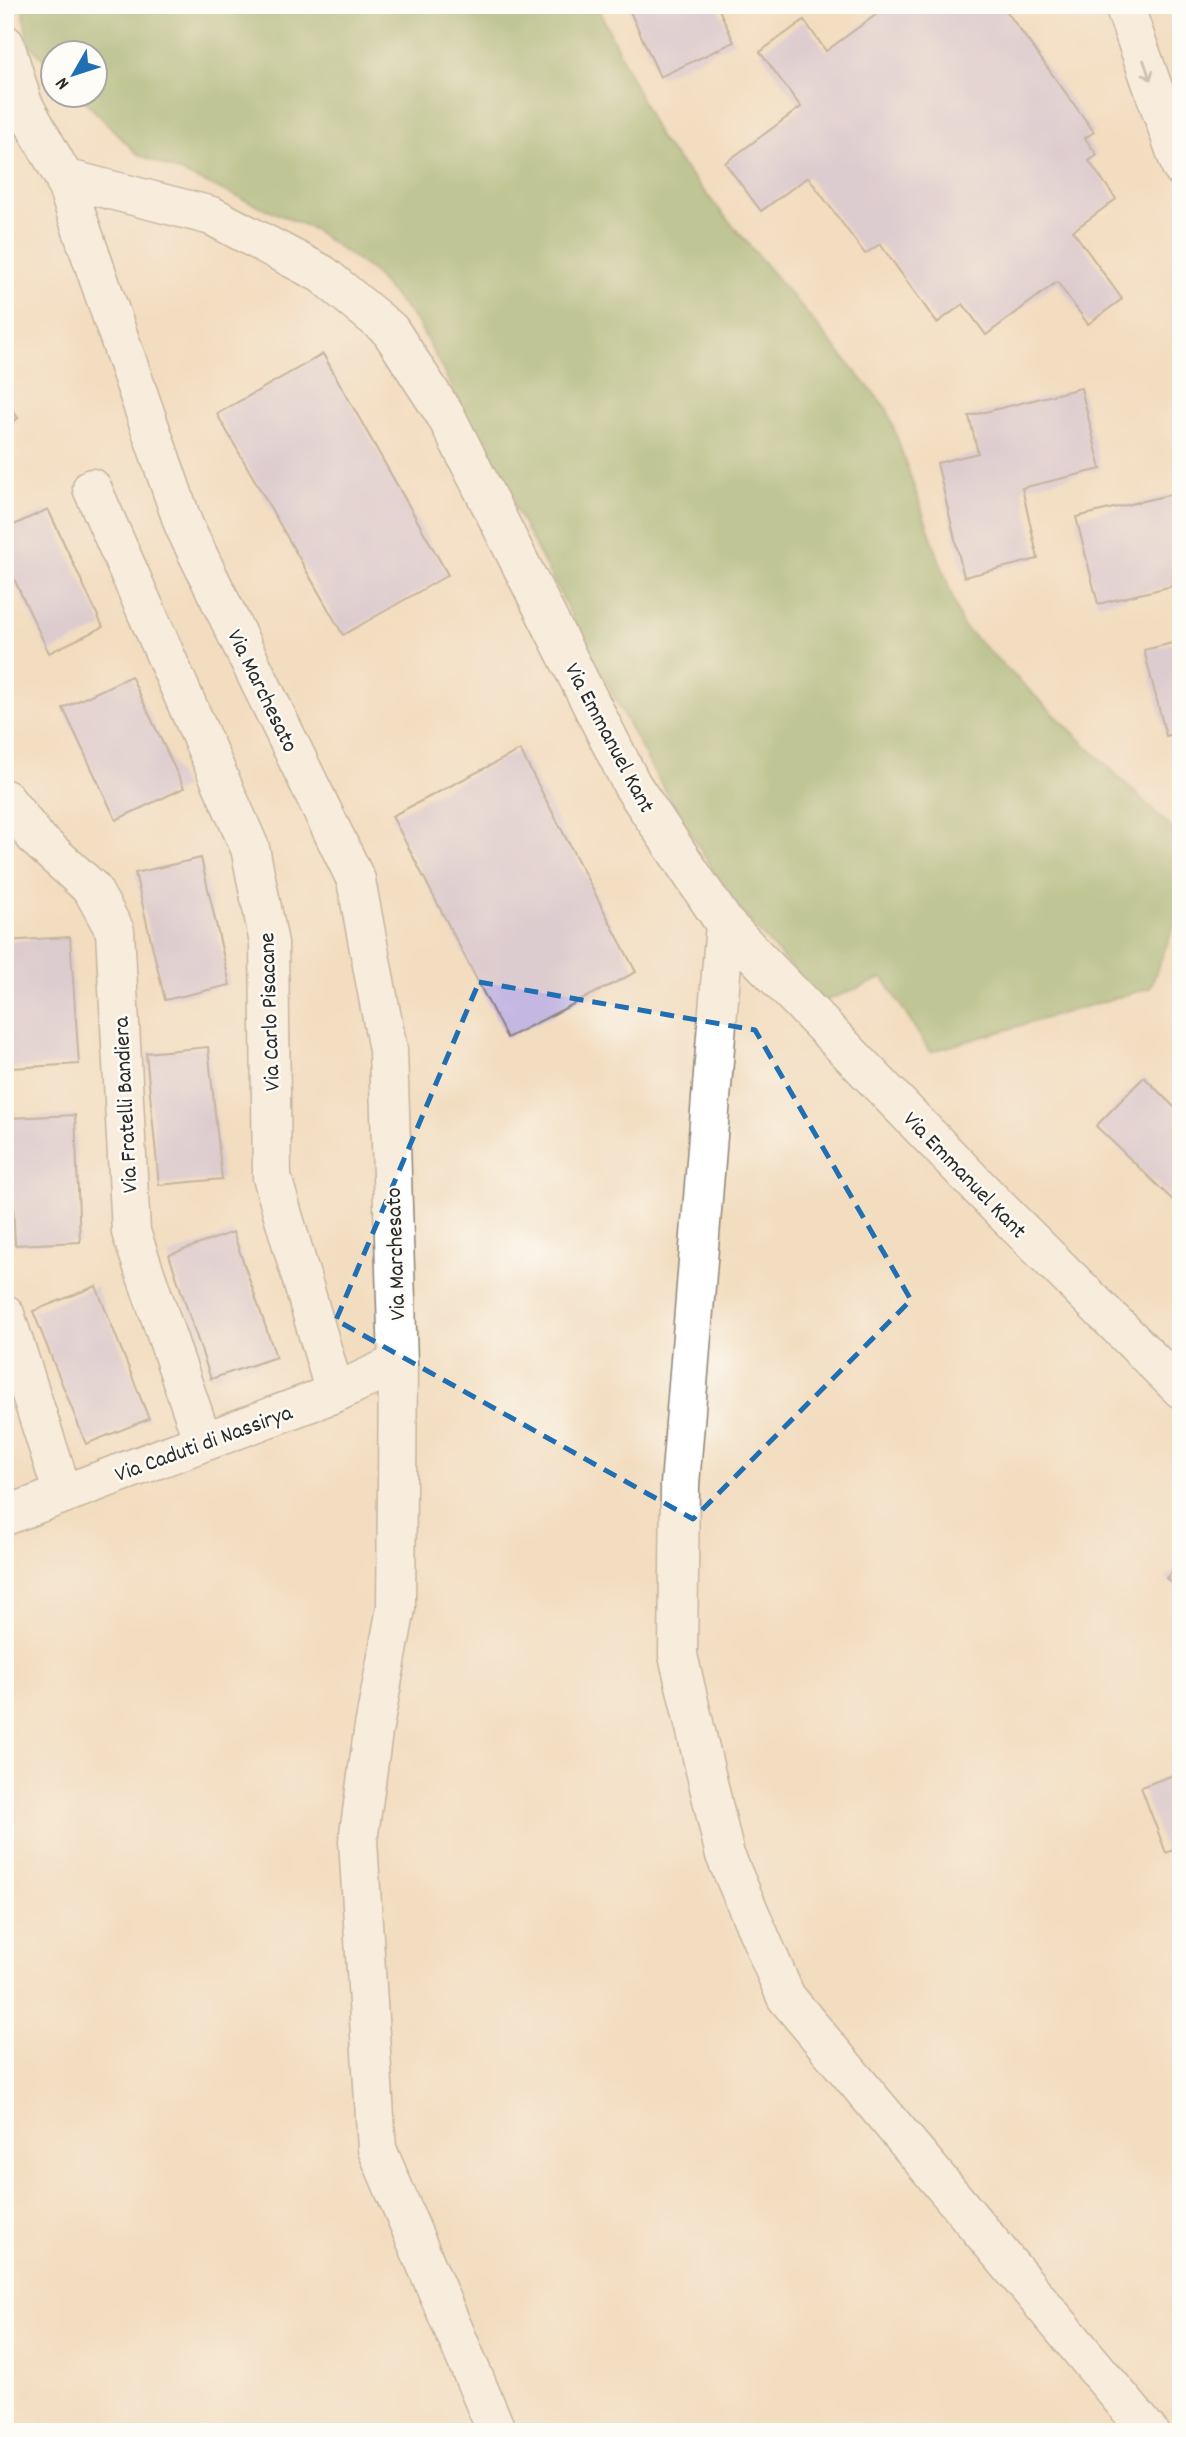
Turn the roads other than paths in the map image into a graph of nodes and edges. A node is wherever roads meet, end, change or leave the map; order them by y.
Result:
1 (1124, 5) edge
2 (5, 44) edge
3 (14, 93) edge
4 (1181, 167) edge
5 (64, 178) junction
6 (92, 488) dead end
7 (5, 799) edge
8 (724, 923) junction
9 (5, 1314) edge
10 (398, 1363) junction
11 (1181, 1389) edge
12 (335, 1393) junction
13 (202, 1442) junction
14 (63, 1494) junction
15 (5, 1516) edge
16 (497, 2432) edge
17 (1149, 2432) edge

1 -> 4 street
2 - 3 street, Via Marchesato
3 - 5 street, Via Marchesato
5 - 8 street, Via Emmanuel Kant
5 - 10 street, Via Marchesato
6 - 12 street, Via Carlo Pisacane
7 - 13 street, Via Fratelli Bandiera
8 - 11 street, Via Emmanuel Kant
8 - 17 street
9 - 14 street
10 - 12 street, Via Caduti di Nassirya
10 - 16 street, Via Marchesato
12 - 13 street, Via Caduti di Nassirya
13 - 14 street, Via Caduti di Nassirya
14 - 15 street, Via Caduti di Nassirya

